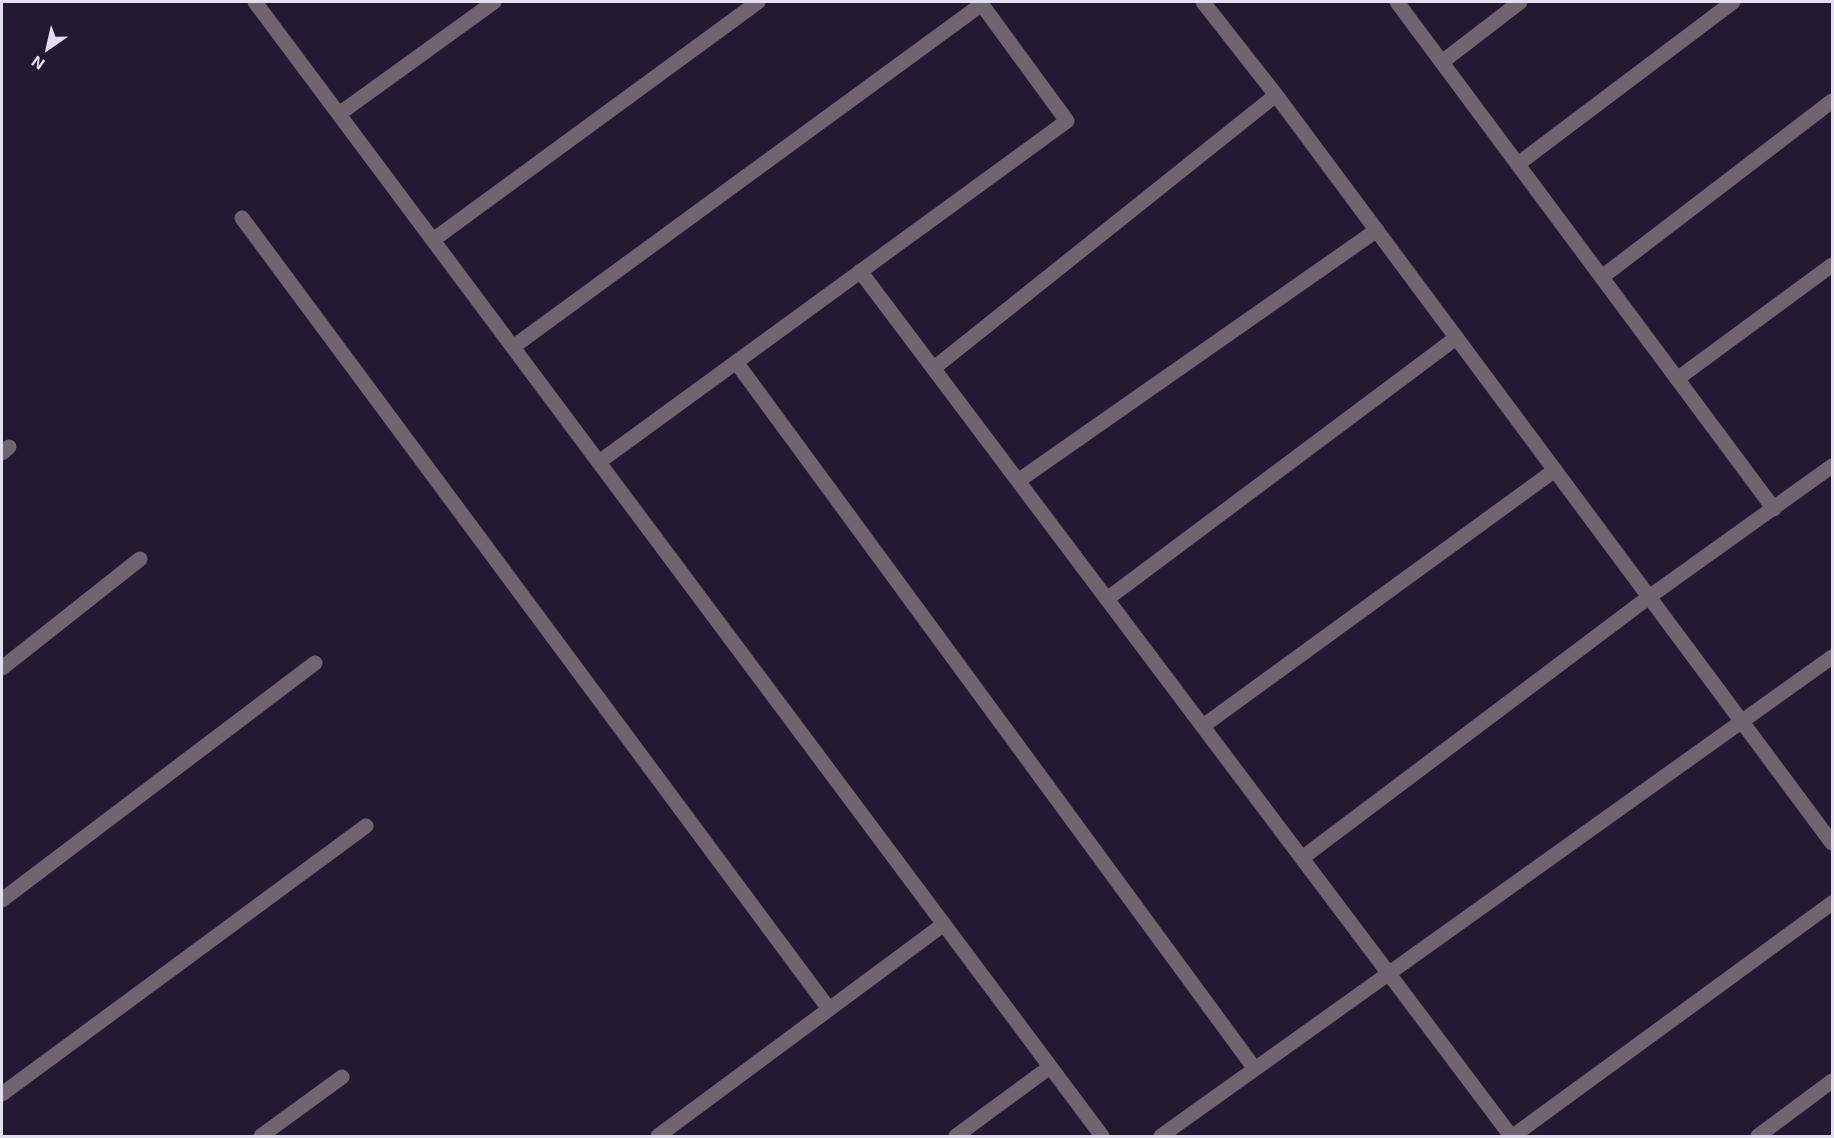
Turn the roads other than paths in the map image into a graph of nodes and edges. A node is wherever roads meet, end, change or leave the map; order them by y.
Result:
1 (255, 2) edge
2 (494, 2) edge
3 (758, 2) edge
4 (1203, 2) edge
5 (1397, 2) edge
6 (1520, 2) edge
7 (1733, 2) edge
8 (981, 3) edge
9 (1442, 62) junction
10 (1276, 95) junction
11 (1833, 102) edge
12 (339, 114) junction
13 (1518, 164) junction
14 (242, 218) dead end
15 (1377, 230) junction
16 (433, 240) junction
17 (1833, 265) edge
18 (860, 271) junction
19 (1602, 277) junction
20 (1456, 338) junction
21 (513, 347) junction
22 (736, 362) junction
23 (934, 368) junction
24 (1677, 379) junction
25 (599, 462) junction
26 (1833, 466) edge
27 (1555, 470) junction
28 (1018, 481) junction
29 (1774, 509) junction
30 (140, 560) dead end
31 (1649, 597) junction
32 (1107, 599) junction
33 (1833, 657) edge
34 (315, 663) dead end
35 (2, 668) edge
36 (1742, 722) junction
37 (1203, 726) junction
38 (366, 826) dead end
39 (1833, 843) edge
40 (1302, 858) junction
41 (2, 900) edge
42 (1833, 903) edge
43 (944, 924) junction
44 (829, 1009) junction
45 (1050, 1067) junction
46 (1255, 1070) junction
47 (342, 1077) dead end
48 (1833, 1081) edge
49 (2, 1094) edge
50 (261, 1137) edge
51 (658, 1137) edge
52 (956, 1137) edge
53 (1102, 1137) edge
54 (1161, 1137) edge
55 (1512, 1137) edge
56 (1758, 1137) edge

1 - 12 street
2 - 12 street
3 - 16 street
4 - 10 street
5 - 9 street
6 - 9 street
7 - 13 street
8 - 18 street
8 - 21 street
9 - 13 street
10 - 15 street
10 - 23 street
11 - 19 street
12 - 16 street
13 - 19 street
14 - 44 street
15 - 20 street
15 - 28 street
16 - 21 street
17 - 24 street
18 - 22 street
18 - 23 street
19 - 24 street
20 - 27 street
20 - 32 street
21 - 25 street
22 - 25 street
22 - 46 street
23 - 28 street
24 - 29 street
25 - 43 street
26 - 29 street
27 - 31 street
27 - 37 street
28 - 32 street
29 - 31 street
30 - 35 street
31 - 36 street
31 - 40 street
32 - 37 street
33 - 36 street
34 - 41 street
36 - 39 street
36 - 46 street
37 - 40 street
38 - 49 street
40 - 55 street
42 - 55 street
43 - 44 street
43 - 45 street
44 - 51 street
45 - 52 street
45 - 53 street
46 - 54 street
47 - 50 street
48 - 56 street

